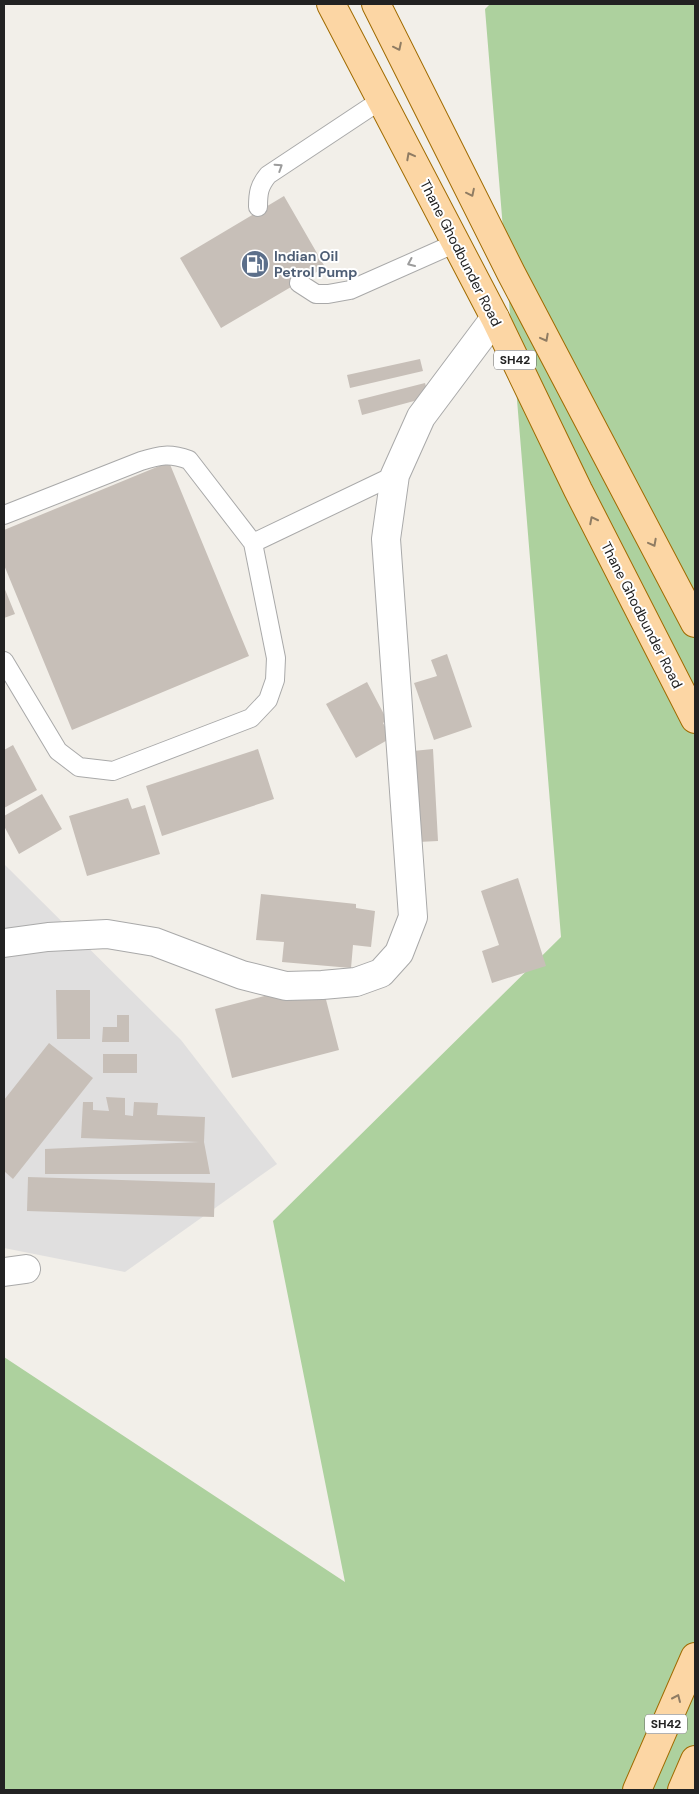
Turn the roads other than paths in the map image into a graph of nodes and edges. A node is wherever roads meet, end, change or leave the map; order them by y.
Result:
1 (331, 4) edge
2 (376, 4) edge
3 (381, 100) junction
4 (258, 207) dead end
5 (456, 243) junction
6 (299, 284) dead end
7 (495, 318) junction
8 (395, 475) junction
9 (4, 514) edge
10 (253, 543) junction
11 (695, 623) edge
12 (4, 660) edge
13 (695, 719) edge
14 (4, 943) edge
15 (695, 1657) edge
16 (695, 1760) edge
17 (637, 1790) edge
18 (682, 1790) edge

1 - 3 main road, Thane Ghodbunder Road / SH42
2 -> 11 main road, SH42
4 -> 3 lane
5 -> 3 main road, Thane Ghodbunder Road / SH42
5 -> 6 lane
5 - 7 main road, Thane Ghodbunder Road / SH42
7 - 8 street
13 -> 7 main road, Thane Ghodbunder Road / SH42
8 - 10 lane
8 - 14 street
9 - 10 lane
10 - 12 lane
17 -> 15 main road, SH42
16 - 18 main road

